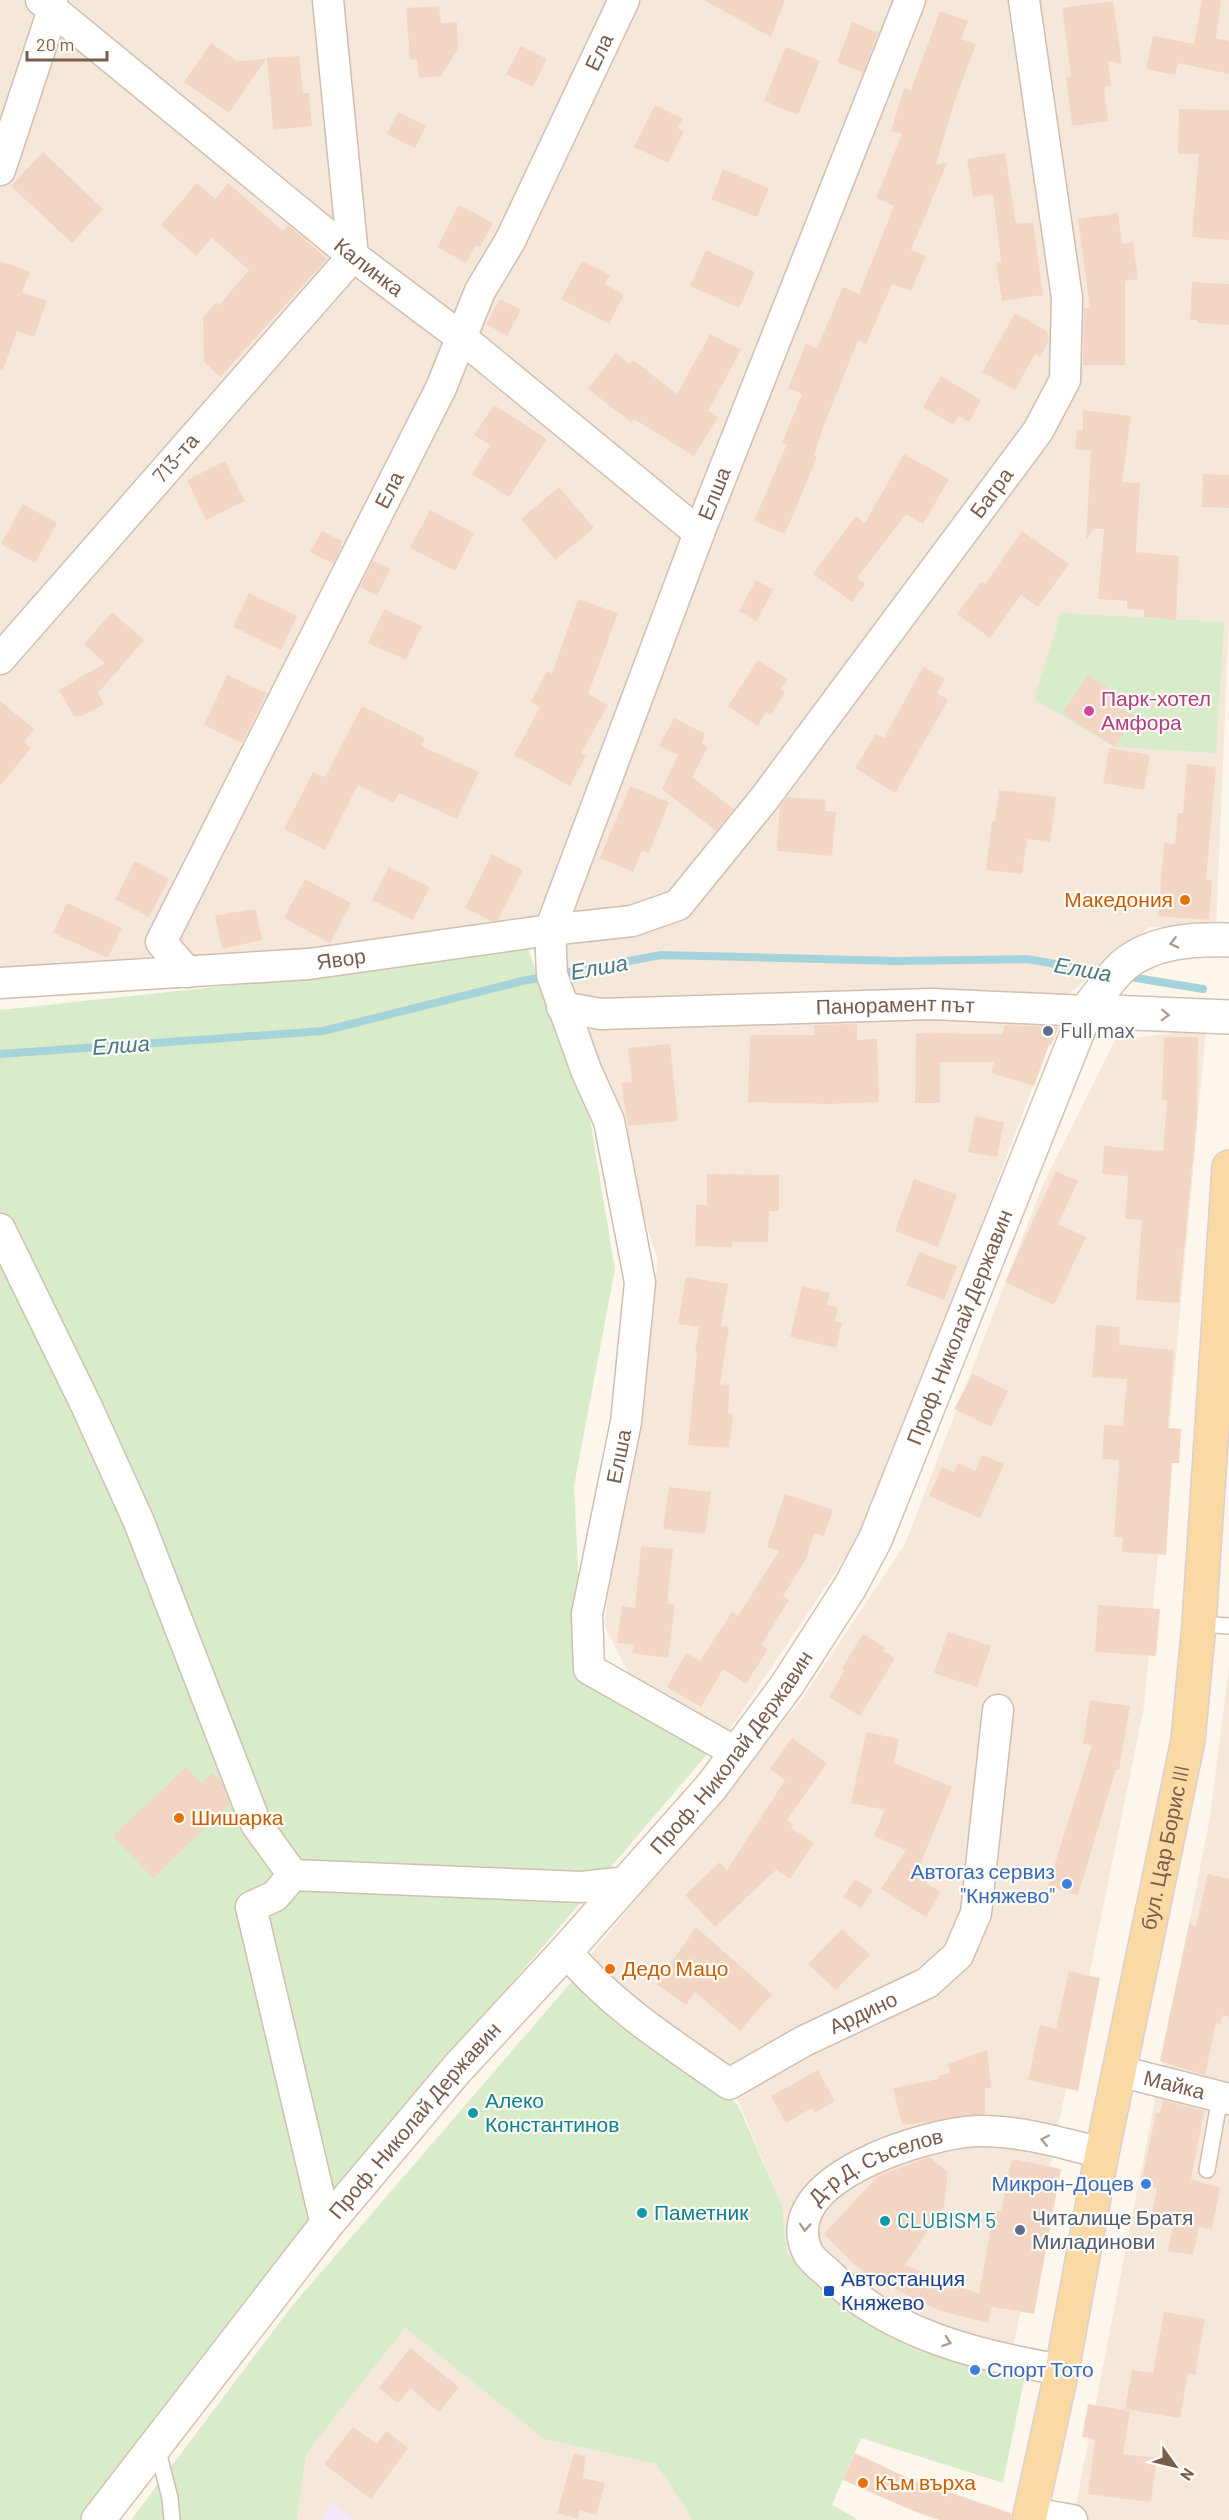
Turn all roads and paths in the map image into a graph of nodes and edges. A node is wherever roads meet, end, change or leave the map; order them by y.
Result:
1 (328, 0) edge
2 (624, 0) edge
3 (910, 0) edge
4 (1024, 0) edge
5 (49, 3) edge
6 (0, 170) edge
7 (353, 256) junction
8 (462, 338) junction
9 (699, 533) junction
10 (0, 659) edge
11 (678, 905) joint
12 (550, 930) junction
13 (1229, 940) edge
14 (186, 972) junction
15 (0, 984) edge
16 (562, 1007) junction
17 (1086, 1011) junction
18 (1229, 1017) edge
19 (1229, 1167) edge
20 (0, 1229) edge
21 (1214, 1625) edge
22 (998, 1710) dead end
23 (737, 1754) junction
24 (292, 1875) junction
25 (627, 1882) junction
26 (567, 1951) junction
27 (1119, 2071) junction
28 (1224, 2098) edge
29 (1102, 2153) junction
30 (1207, 2170) dead end
31 (326, 2225) junction
32 (1062, 2370) junction
33 (156, 2445) junction
34 (1030, 2517) edge
35 (98, 2520) edge
36 (172, 2520) edge
37 (1072, 2520) edge

1 - 7 street
2 - 8 street, Ела
3 - 9 street, Елша
4 - 11 street, Багра
5 - 6 street
5 - 7 street, Калинка
7 - 8 street, Калинка
7 - 10 street, 713-та
8 - 9 street, Калинка
8 - 14 street, Ела
9 - 12 street, Елша
11 - 12 street, Явор
12 - 14 street, Явор
12 - 16 street, Елша
13 -> 17 main road, Проф. Николай Державин
14 - 15 street, Явор
16 - 17 street, Панорамент път
16 - 23 street, Елша
17 -> 18 main road, Панорамент път
17 - 23 main road, Проф. Николай Державин
19 - 21 main road, бул. Цар Борис III
20 - 24 street
21 - 27 main road, бул. Цар Борис III
22 - 26 street, Ардино
23 - 25 main road, Проф. Николай Державин
24 - 25 street
24 - 31 street
25 - 26 main road, Проф. Николай Державин
26 - 31 main road, Проф. Николай Державин
27 - 28 street, Майка
27 - 29 main road, бул. Цар Борис III
28 - 30 lane
29 - 32 main road, бул. Цар Борис III
29 -> 32 street, Д-р Д. Съселов
31 - 33 main road, Проф. Николай Державин
32 - 34 main road, бул. Цар Борис III
33 - 35 main road, Проф. Николай Державин
33 - 36 lane
34 - 37 street

